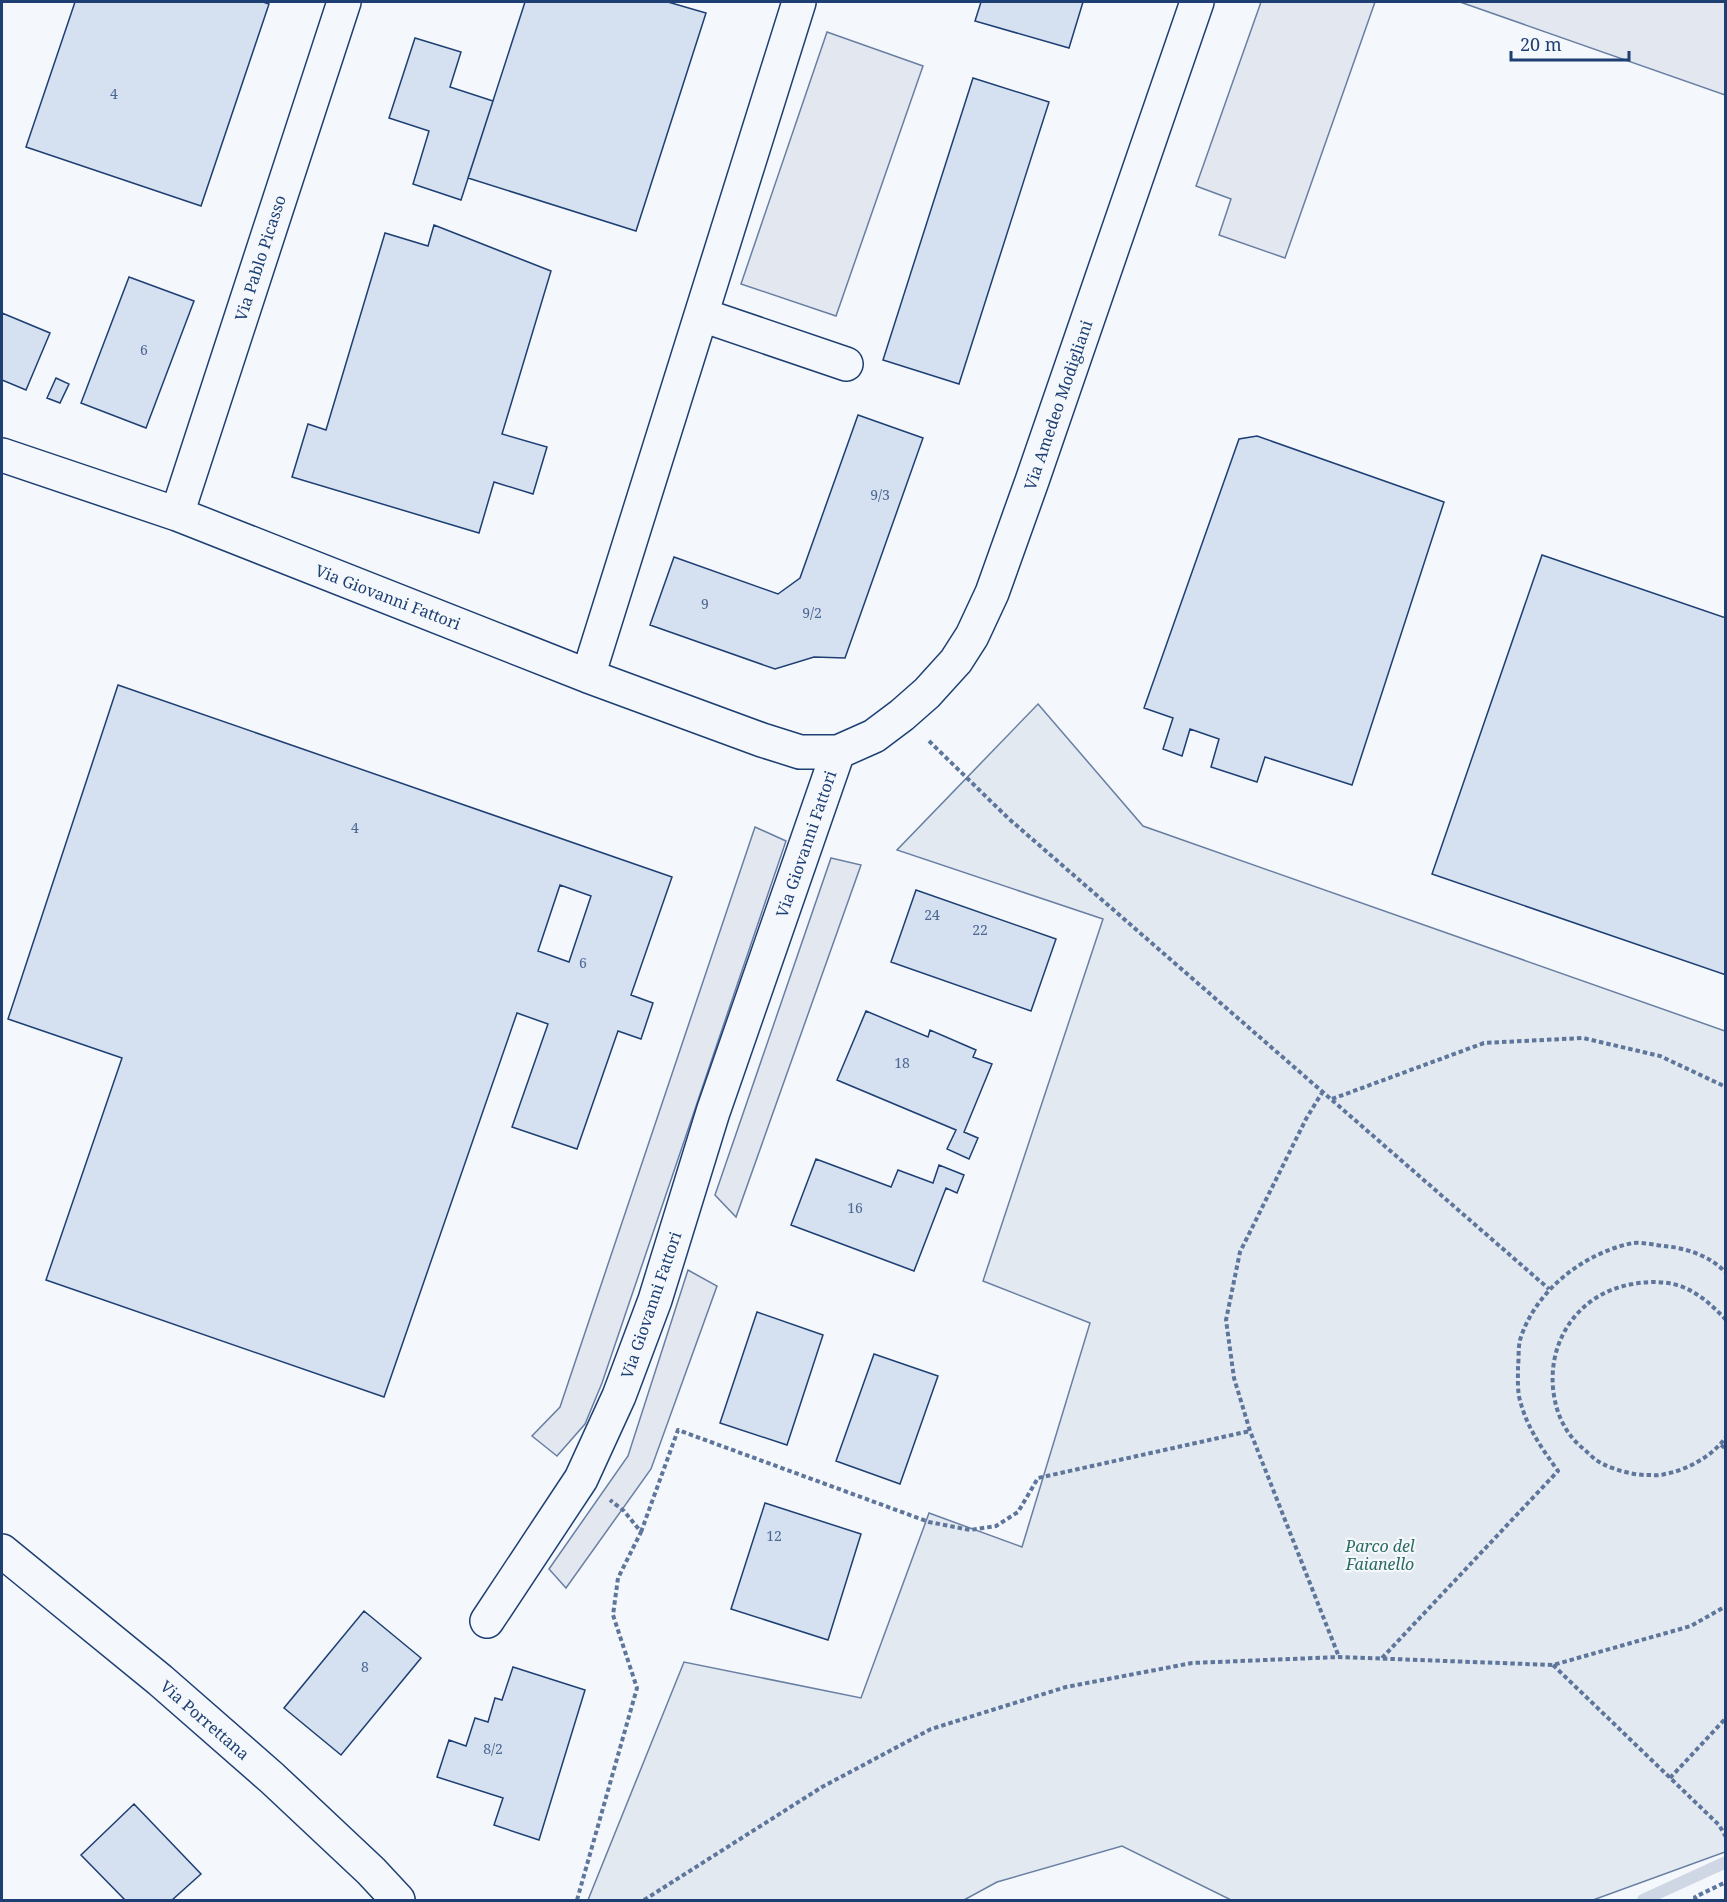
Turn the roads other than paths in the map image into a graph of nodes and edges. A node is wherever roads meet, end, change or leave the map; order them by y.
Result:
1 (344, 2) edge
2 (799, 2) edge
3 (1197, 2) edge
4 (702, 315) junction
5 (846, 364) dead end
6 (2, 455) edge
7 (177, 514) junction
8 (588, 676) junction
9 (838, 752) junction
10 (2, 1551) edge
11 (487, 1621) dead end
12 (398, 1900) edge

1 - 7 street, Via Pablo Picasso
2 - 4 street
3 - 9 street, Via Amedeo Modigliani
4 - 5 street
4 - 8 street
6 - 7 street, Via Giovanni Fattori
7 - 8 street, Via Giovanni Fattori
8 - 9 street, Via Giovanni Fattori
9 - 11 street, Via Giovanni Fattori
10 - 12 street, Via Porrettana

